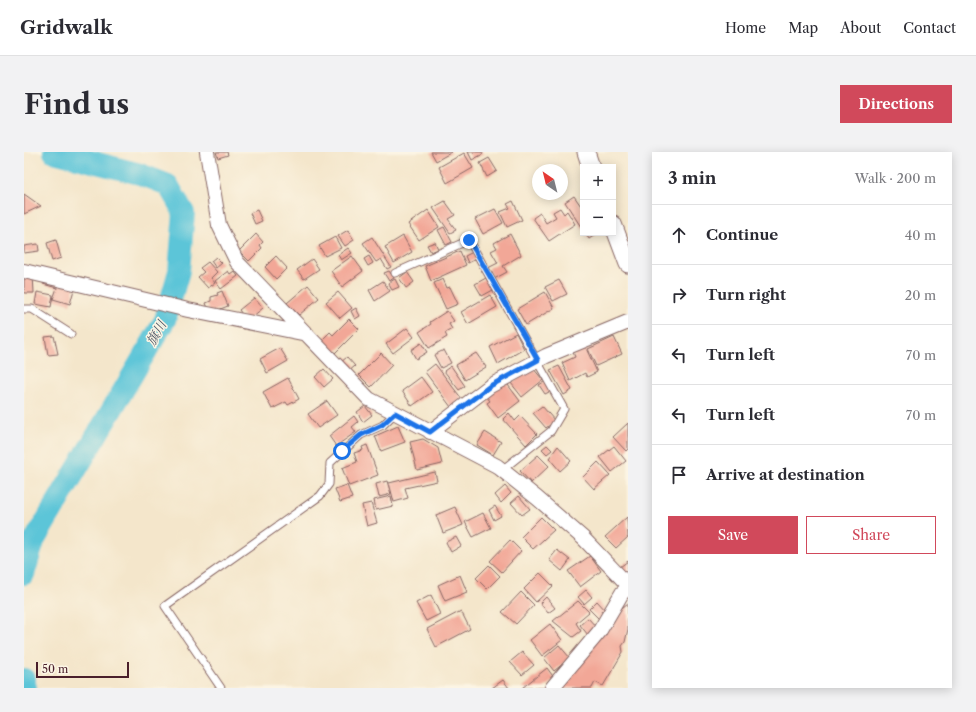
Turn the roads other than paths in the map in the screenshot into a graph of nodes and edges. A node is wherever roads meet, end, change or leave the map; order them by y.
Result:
1 (207, 152) edge
2 (586, 152) edge
3 (590, 164) edge
4 (616, 232) edge
5 (628, 264) edge
6 (24, 271) edge
7 (395, 273) dead end
8 (24, 309) edge
9 (628, 322) edge
10 (71, 334) dead end
11 (307, 334) junction
12 (538, 360) junction
13 (395, 413) junction
14 (430, 432) junction
15 (502, 470) junction
16 (628, 585) edge
17 (628, 588) edge
18 (221, 688) edge
19 (552, 688) edge

1 - 11 street
2 - 3 street
4 - 5 street
6 - 11 street
7 - 12 lane
8 - 10 lane
9 - 12 street
11 - 13 street
12 - 14 street
12 - 15 lane
13 - 14 street
13 - 18 lane
14 - 15 street
15 - 16 street
17 - 19 street

